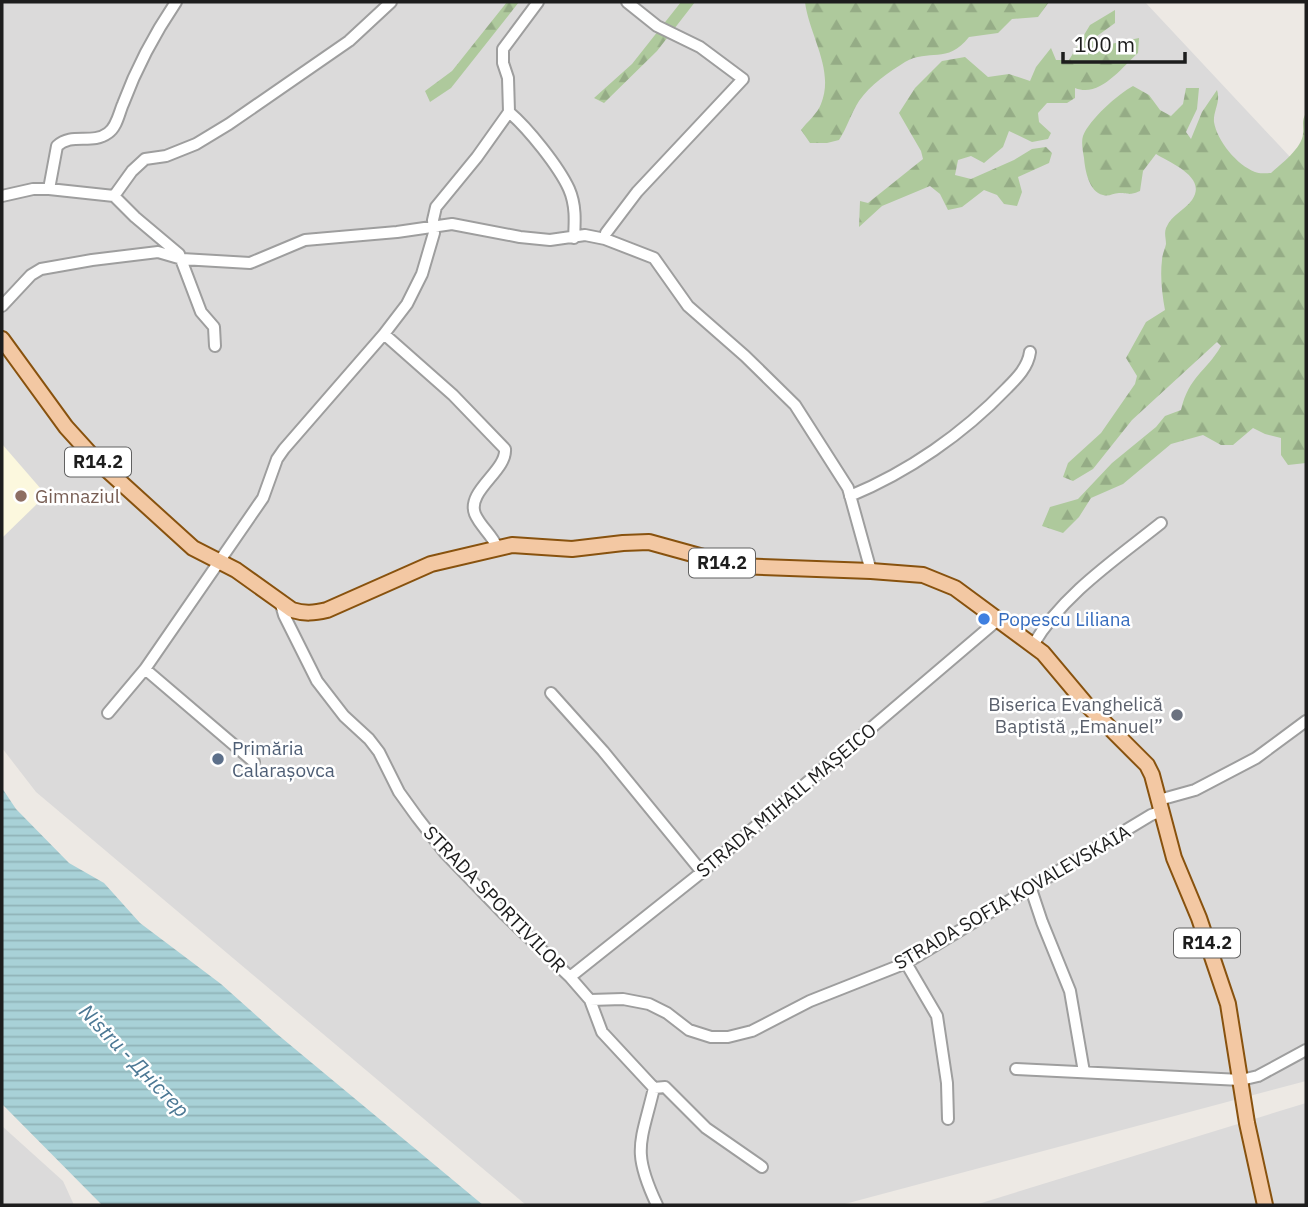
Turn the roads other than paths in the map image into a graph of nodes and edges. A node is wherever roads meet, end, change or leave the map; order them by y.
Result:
1 (176, 2) edge
2 (391, 2) edge
3 (538, 2) edge
4 (627, 2) edge
5 (509, 112) junction
6 (49, 189) junction
7 (2, 196) edge
8 (114, 196) junction
9 (434, 226) junction
10 (574, 237) junction
11 (605, 239) junction
12 (182, 259) junction
13 (2, 306) edge
14 (384, 334) junction
15 (2, 340) edge
16 (215, 346) dead end
17 (1030, 352) dead end
18 (850, 496) junction
19 (1161, 523) dead end
20 (497, 547) junction
21 (218, 561) junction
22 (871, 570) junction
23 (280, 601) junction
24 (999, 619) junction
25 (1034, 645) junction
26 (145, 669) junction
27 (551, 692) dead end
28 (108, 713) dead end
29 (1304, 726) edge
30 (254, 762) dead end
31 (1160, 805) junction
32 (702, 872) junction
33 (1031, 889) junction
34 (906, 963) junction
35 (570, 977) junction
36 (590, 1000) junction
37 (1306, 1050) edge
38 (1016, 1069) dead end
39 (1084, 1072) junction
40 (1241, 1086) junction
41 (654, 1088) junction
42 (948, 1119) dead end
43 (762, 1167) dead end
44 (657, 1205) edge
45 (1265, 1205) edge

1 - 6 street
2 - 8 street
3 - 5 street
4 - 11 street
5 - 9 street
5 - 10 street
6 - 7 street
6 - 8 street
8 - 12 street
9 - 10 street
9 - 12 street
9 - 14 street
10 - 11 street
11 - 18 street
12 - 13 street
12 - 16 street
14 - 20 street
14 - 21 street
15 - 21 main road, R14.2
17 - 18 street
18 - 22 street
19 - 25 street
20 - 22 main road, R14.2
20 - 23 main road, R14.2
21 - 23 main road, R14.2
21 - 26 street
22 - 24 main road, R14.2
23 - 35 street, STRADA SPORTIVILOR
24 - 25 main road, R14.2
24 - 32 street, STRADA MIHAIL MAȘEICO
25 - 31 main road, R14.2
26 - 28 street
26 - 30 street
27 - 32 street
29 - 31 street, STRADA SOFIA KOVALEVSKAIA
31 - 33 street, STRADA SOFIA KOVALEVSKAIA
31 - 40 main road, R14.2
32 - 35 street, STRADA MIHAIL MAȘEICO
33 - 34 street, STRADA SOFIA KOVALEVSKAIA
33 - 39 street
34 - 36 street, STRADA SOFIA KOVALEVSKAIA
34 - 42 street
35 - 36 street, STRADA SPORTIVILOR
36 - 41 street, STRADA SPORTIVILOR
37 - 40 street
38 - 39 street
39 - 40 street
40 - 45 main road, R14.2
41 - 43 street, STRADA SPORTIVILOR
41 - 44 street

